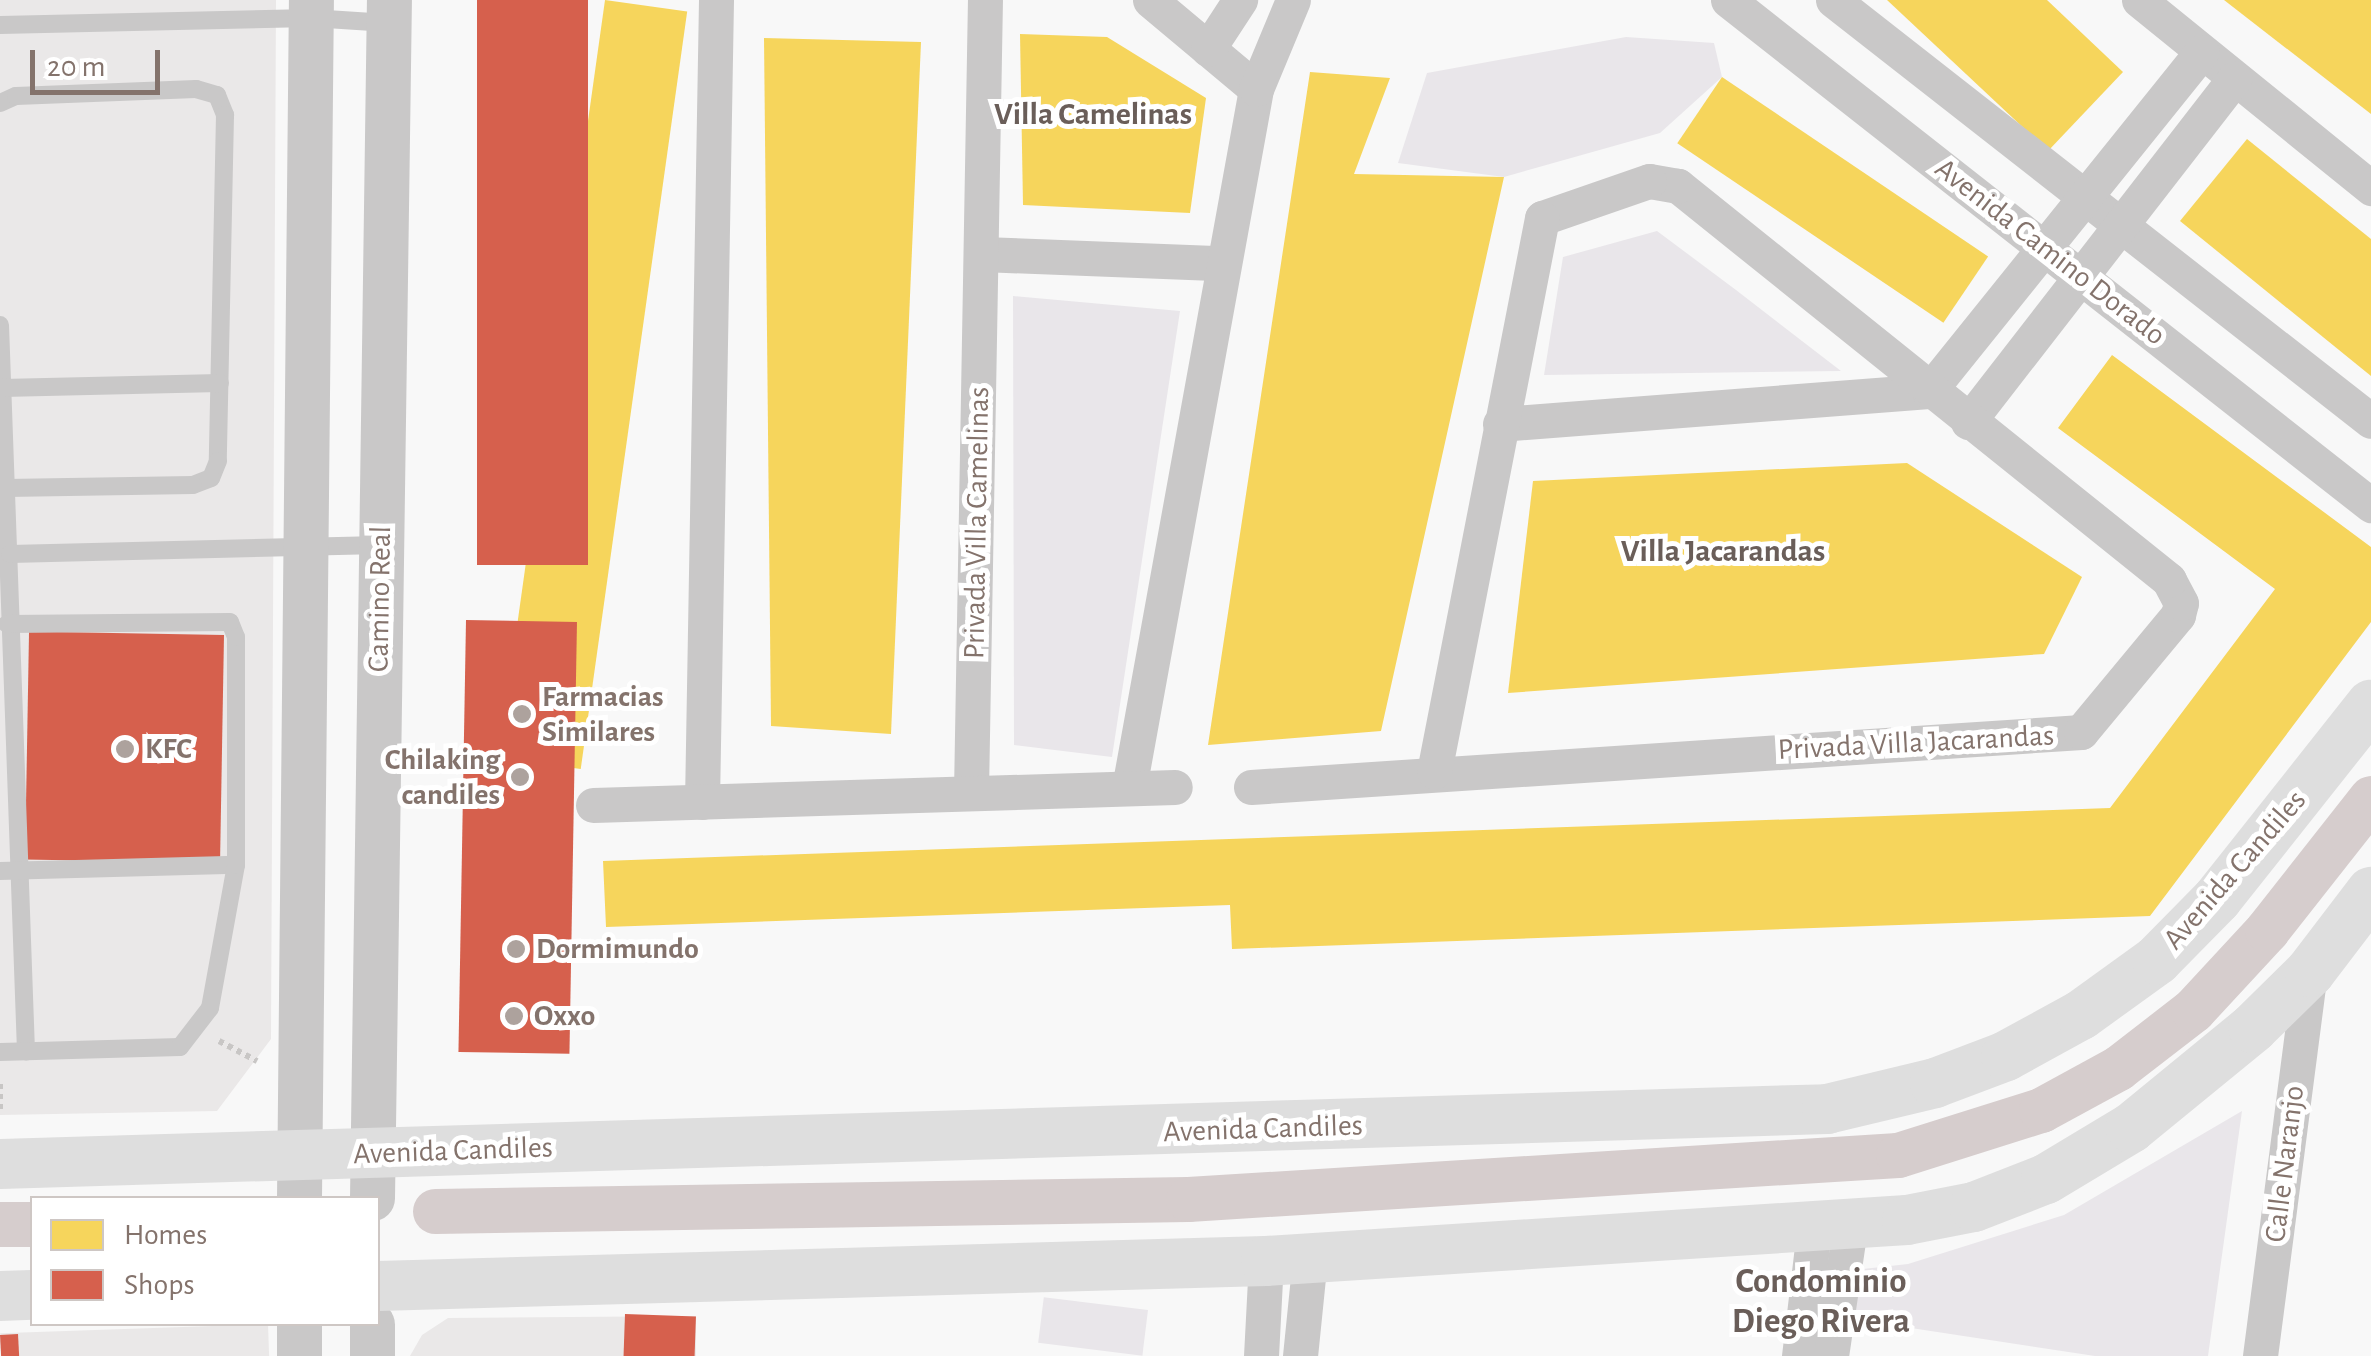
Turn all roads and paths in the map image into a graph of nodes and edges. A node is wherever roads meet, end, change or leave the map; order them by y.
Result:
1 (716, 0) edge
2 (985, 0) edge
3 (1150, 0) edge
4 (1240, 0) edge
5 (1293, 0) edge
6 (1728, 0) edge
7 (1833, 0) edge
8 (2138, 0) edge
9 (311, 9) edge
10 (389, 12) edge
11 (0, 25) edge
12 (1208, 49) junction
13 (2202, 52) junction
14 (2235, 78) junction
15 (1256, 89) junction
16 (0, 103) edge
17 (2371, 188) edge
18 (2086, 196) junction
19 (2122, 223) junction
20 (2045, 246) junction
21 (982, 254) junction
22 (1221, 263) junction
23 (2081, 276) junction
24 (0, 325) edge
25 (220, 383) junction
26 (2, 388) edge
27 (1929, 391) junction
28 (2371, 421) edge
29 (1968, 422) junction
30 (1500, 424) junction
31 (6, 488) junction
32 (2371, 505) edge
33 (302, 545) junction
34 (381, 545) junction
35 (10, 554) junction
36 (7, 624) junction
37 (2371, 705) edge
38 (1434, 772) junction
39 (1175, 787) dead end
40 (1251, 787) dead end
41 (1129, 788) junction
42 (971, 792) junction
43 (702, 802) junction
44 (593, 805) dead end
45 (236, 866) junction
46 (20, 870) junction
47 (0, 871) edge
48 (2371, 892) edge
49 (2310, 972) junction
50 (194, 1028) junction
51 (0, 1052) edge
52 (26, 1052) junction
53 (298, 1083) junction
54 (6, 1160) edge
55 (299, 1176) edge
56 (372, 1176) edge
57 (1832, 1229) junction
58 (1288, 1259) junction
59 (380, 1286) edge
60 (30, 1295) edge
61 (0, 1296) edge
62 (299, 1326) edge
63 (372, 1326) edge
64 (299, 1356) edge
65 (372, 1356) edge
66 (1260, 1356) edge
67 (1300, 1356) edge
68 (1798, 1356) edge
69 (1831, 1356) edge
70 (2260, 1356) edge

1 - 43 street
2 - 21 street, Privada Villa Camelinas
3 - 12 street
4 - 12 street
5 - 15 street
6 - 20 street, Avenida Camino Dorado
7 - 18 street
8 - 13 street
9 - 10 lane
9 - 11 lane
9 - 33 street
10 - 34 street, Camino Real
12 - 15 street
13 - 14 street
13 - 18 street
14 - 17 street
14 - 19 street
15 - 22 street
16 - 25 lane
18 - 19 street
18 - 20 street
19 - 23 street
19 - 28 street
20 - 23 street, Avenida Camino Dorado
20 - 27 street
21 - 22 street
21 - 42 street, Privada Villa Camelinas
22 - 41 street
23 - 29 street
23 - 32 street, Avenida Camino Dorado
24 - 26 lane
25 - 26 lane
25 - 31 lane
26 - 31 lane
27 - 29 street, Privada Villa Jacarandas
27 - 30 street
27 - 30 street, Privada Villa Jacarandas
29 - 38 street, Privada Villa Jacarandas
30 - 38 street, Privada Villa Jacarandas
31 - 35 lane
33 - 34 lane
33 - 35 lane
33 - 53 street
34 - 56 street, Camino Real
35 - 36 lane
36 - 45 lane
36 - 46 lane
37 - 56 main road, Avenida Candiles
38 - 40 street, Privada Villa Jacarandas
39 - 41 street
41 - 42 street
42 - 43 street
43 - 44 street
45 - 46 lane
45 - 50 lane
46 - 47 lane
46 - 52 lane
48 - 49 main road
49 - 57 main road
49 - 70 street, Calle Naranjo
50 - 52 lane
50 - 53 path
51 - 52 lane
53 - 55 street
54 - 55 main road, Avenida Candiles
55 - 56 main road, Avenida Candiles
57 - 58 main road
57 - 68 street
57 - 69 street
58 - 59 main road
58 - 66 street
58 - 67 street
60 - 61 main road
62 - 64 street
63 - 65 street

